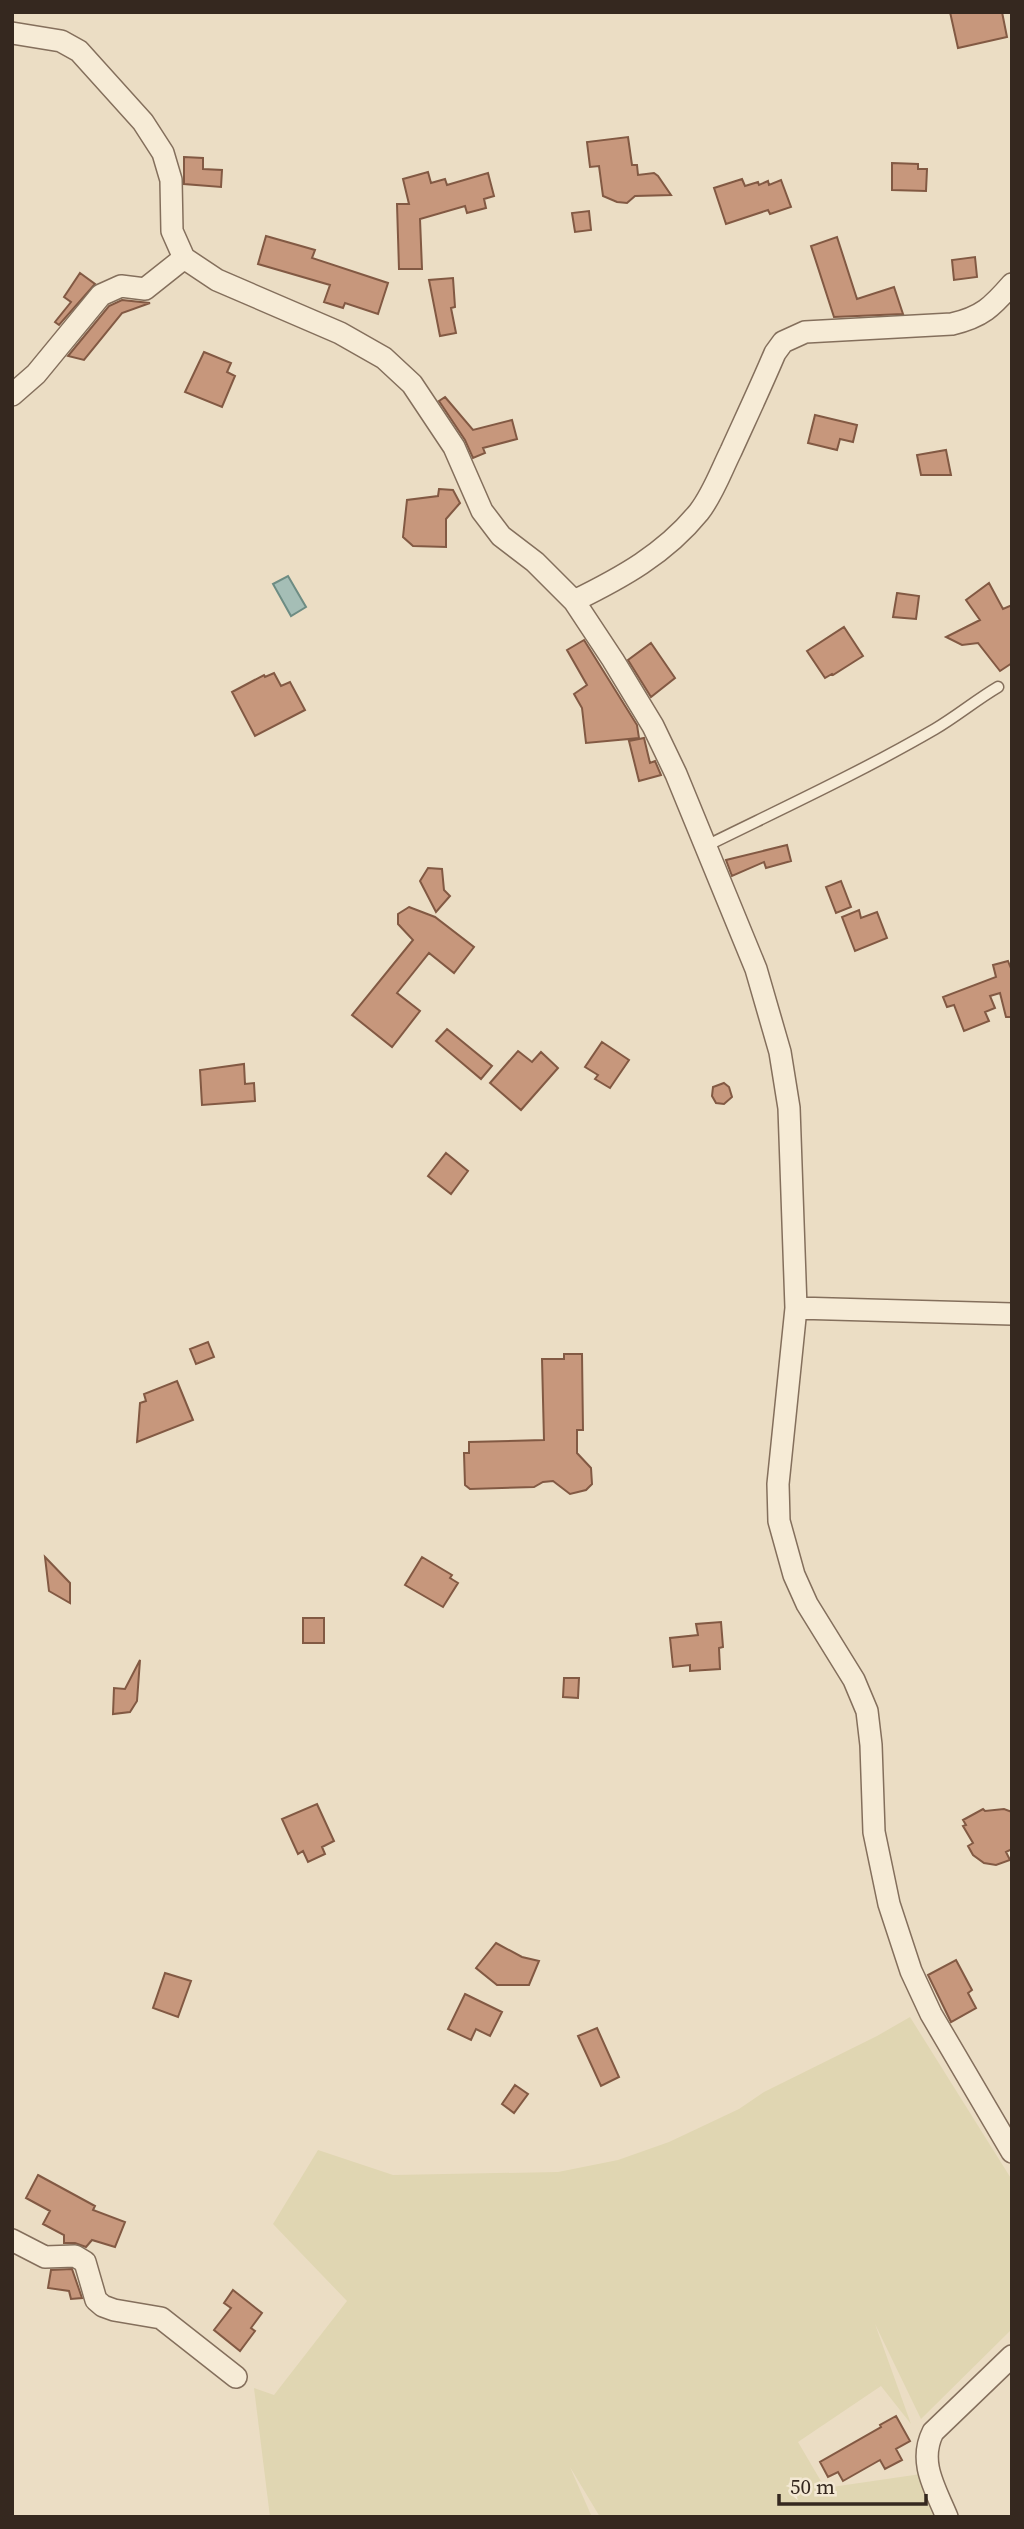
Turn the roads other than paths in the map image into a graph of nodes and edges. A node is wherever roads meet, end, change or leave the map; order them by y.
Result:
1 (12, 33) edge
2 (184, 258) junction
3 (1012, 284) edge
4 (12, 395) edge
5 (574, 601) junction
6 (998, 687) dead end
7 (706, 846) junction
8 (796, 1308) junction
9 (1012, 1314) edge
10 (1012, 2152) edge
11 (12, 2241) edge
12 (1012, 2356) edge
13 (236, 2376) dead end
14 (947, 2517) edge

1 - 2 street
2 - 4 street
2 - 5 street
3 - 5 street
5 - 7 street
6 - 7 lane
7 - 8 street
8 - 9 street
8 - 10 street
11 - 13 street
12 - 14 street

